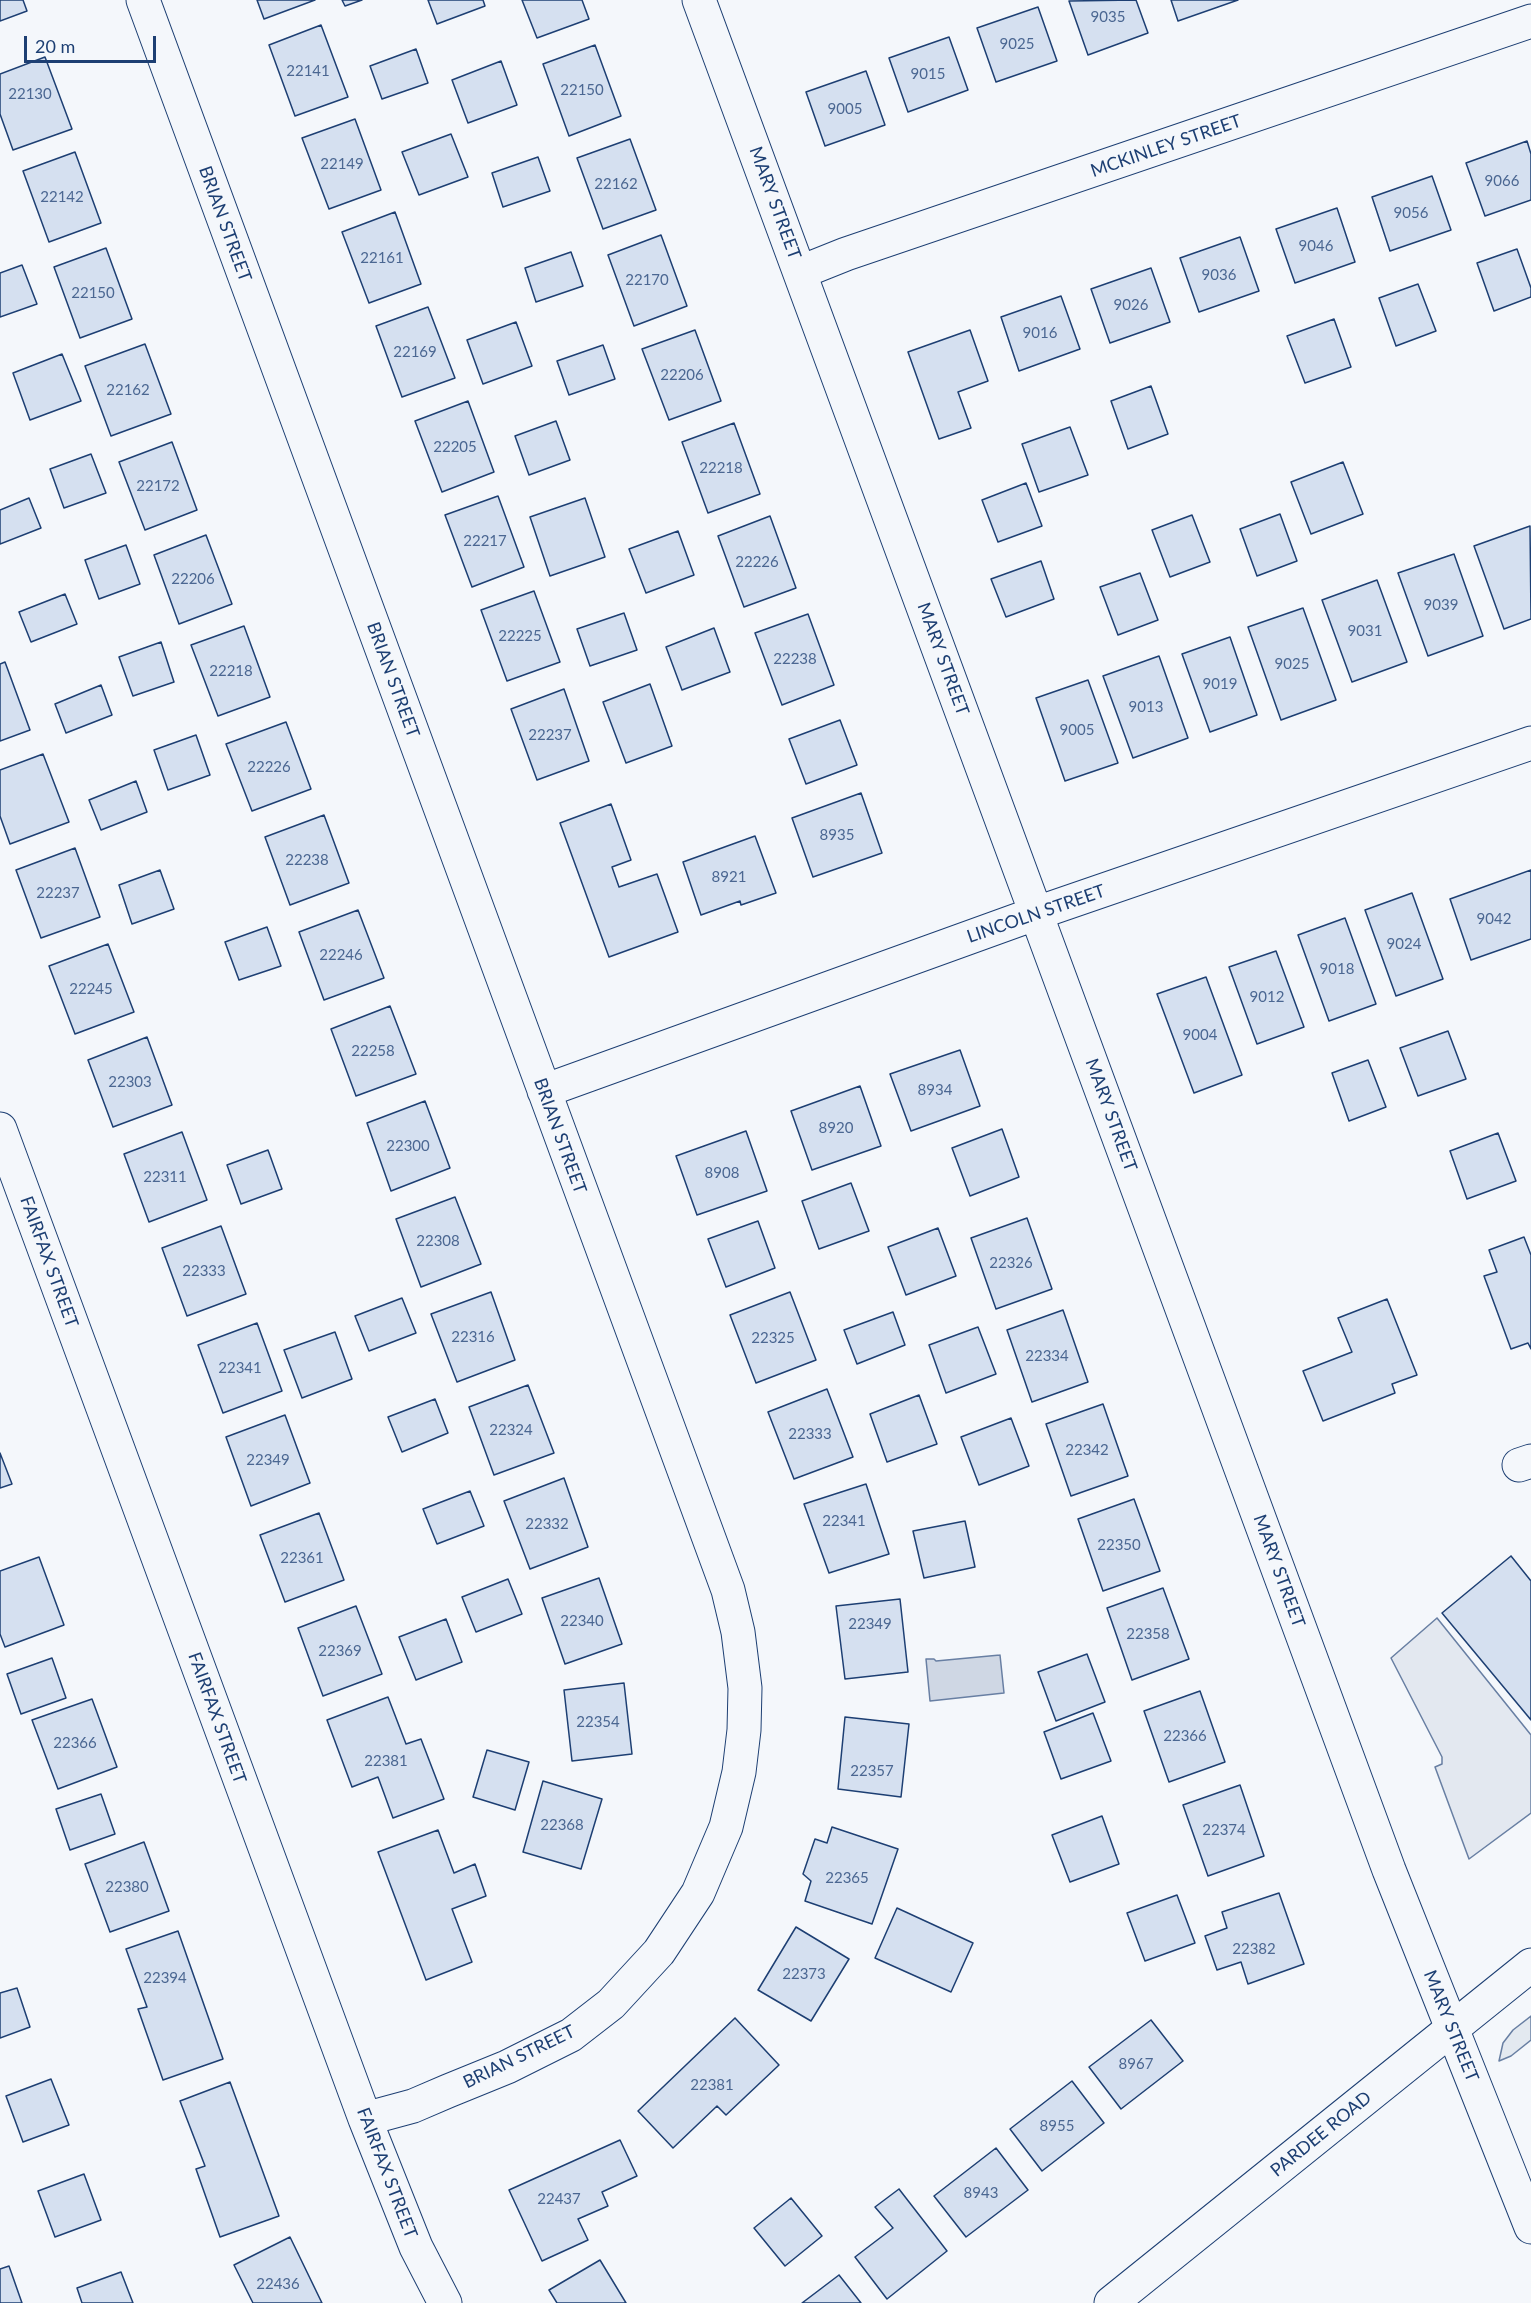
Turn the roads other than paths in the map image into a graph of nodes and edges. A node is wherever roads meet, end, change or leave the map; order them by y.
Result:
1 (143, 0) edge
2 (699, 0) edge
3 (1531, 21) edge
4 (801, 272) junction
5 (1531, 743) edge
6 (1037, 913) junction
7 (543, 1091) junction
8 (0, 1129) edge
9 (1531, 1965) edge
10 (1452, 2028) junction
11 (366, 2119) junction
12 (1531, 2227) edge
13 (445, 2303) edge
14 (1111, 2303) edge

1 - 7 street, BRIAN STREET
2 - 4 street, MARY STREET
3 - 4 street, MCKINLEY STREET
4 - 6 street, MARY STREET
5 - 6 street, LINCOLN STREET
6 - 7 street, LINCOLN STREET
6 - 10 street, MARY STREET
7 - 11 street, BRIAN STREET
8 - 11 street, FAIRFAX STREET
9 - 10 street, PARDEE ROAD
10 - 12 street, MARY STREET
10 - 14 street, PARDEE ROAD
11 - 13 street, FAIRFAX STREET

